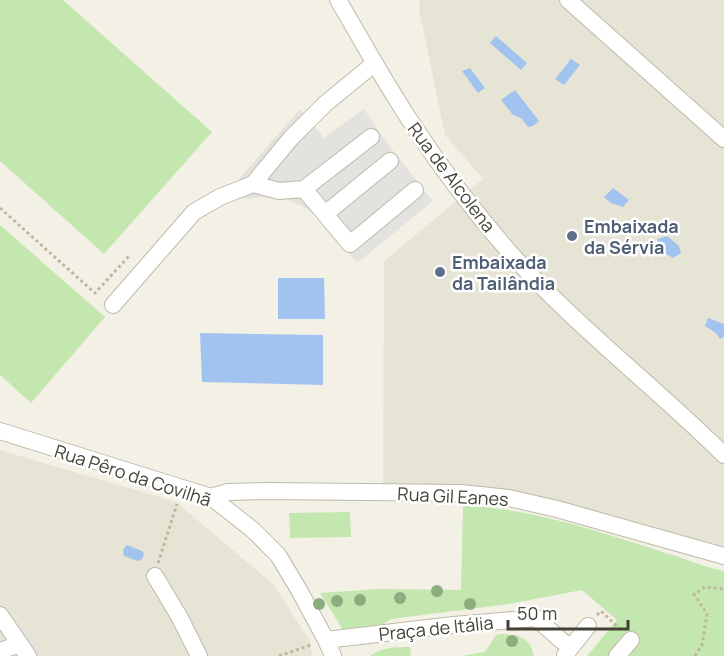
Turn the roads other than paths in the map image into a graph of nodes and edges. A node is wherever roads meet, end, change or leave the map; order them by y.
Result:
1 (338, 0) edge
2 (568, 0) edge
3 (375, 63) junction
4 (371, 136) dead end
5 (724, 139) edge
6 (390, 161) dead end
7 (253, 184) junction
8 (304, 189) junction
9 (415, 190) dead end
10 (325, 214) junction
11 (113, 305) dead end
12 (0, 431) edge
13 (724, 455) edge
14 (211, 497) junction
15 (724, 556) edge
16 (155, 576) dead end
17 (0, 615) edge
18 (588, 626) dead end
19 (631, 640) dead end
20 (330, 648) edge
21 (24, 650) edge
22 (0, 651) edge
23 (567, 652) edge
24 (196, 654) edge
25 (617, 656) edge

1 - 3 street, Rua de Alcolena
2 - 5 street
3 - 7 street
3 - 13 street, Rua de Alcolena
4 - 8 street
6 - 10 street
7 - 8 street
7 - 11 street
8 - 10 street
9 - 10 street
12 - 14 street, Rua Pêro da Covilhã
14 - 15 street, Rua Gil Eanes
14 - 20 street, Rua Pêro da Covilhã
16 - 24 street
17 - 21 street
18 - 23 street, Praça de Itália
19 - 25 street
20 - 23 street, Praça de Itália
21 - 22 street

